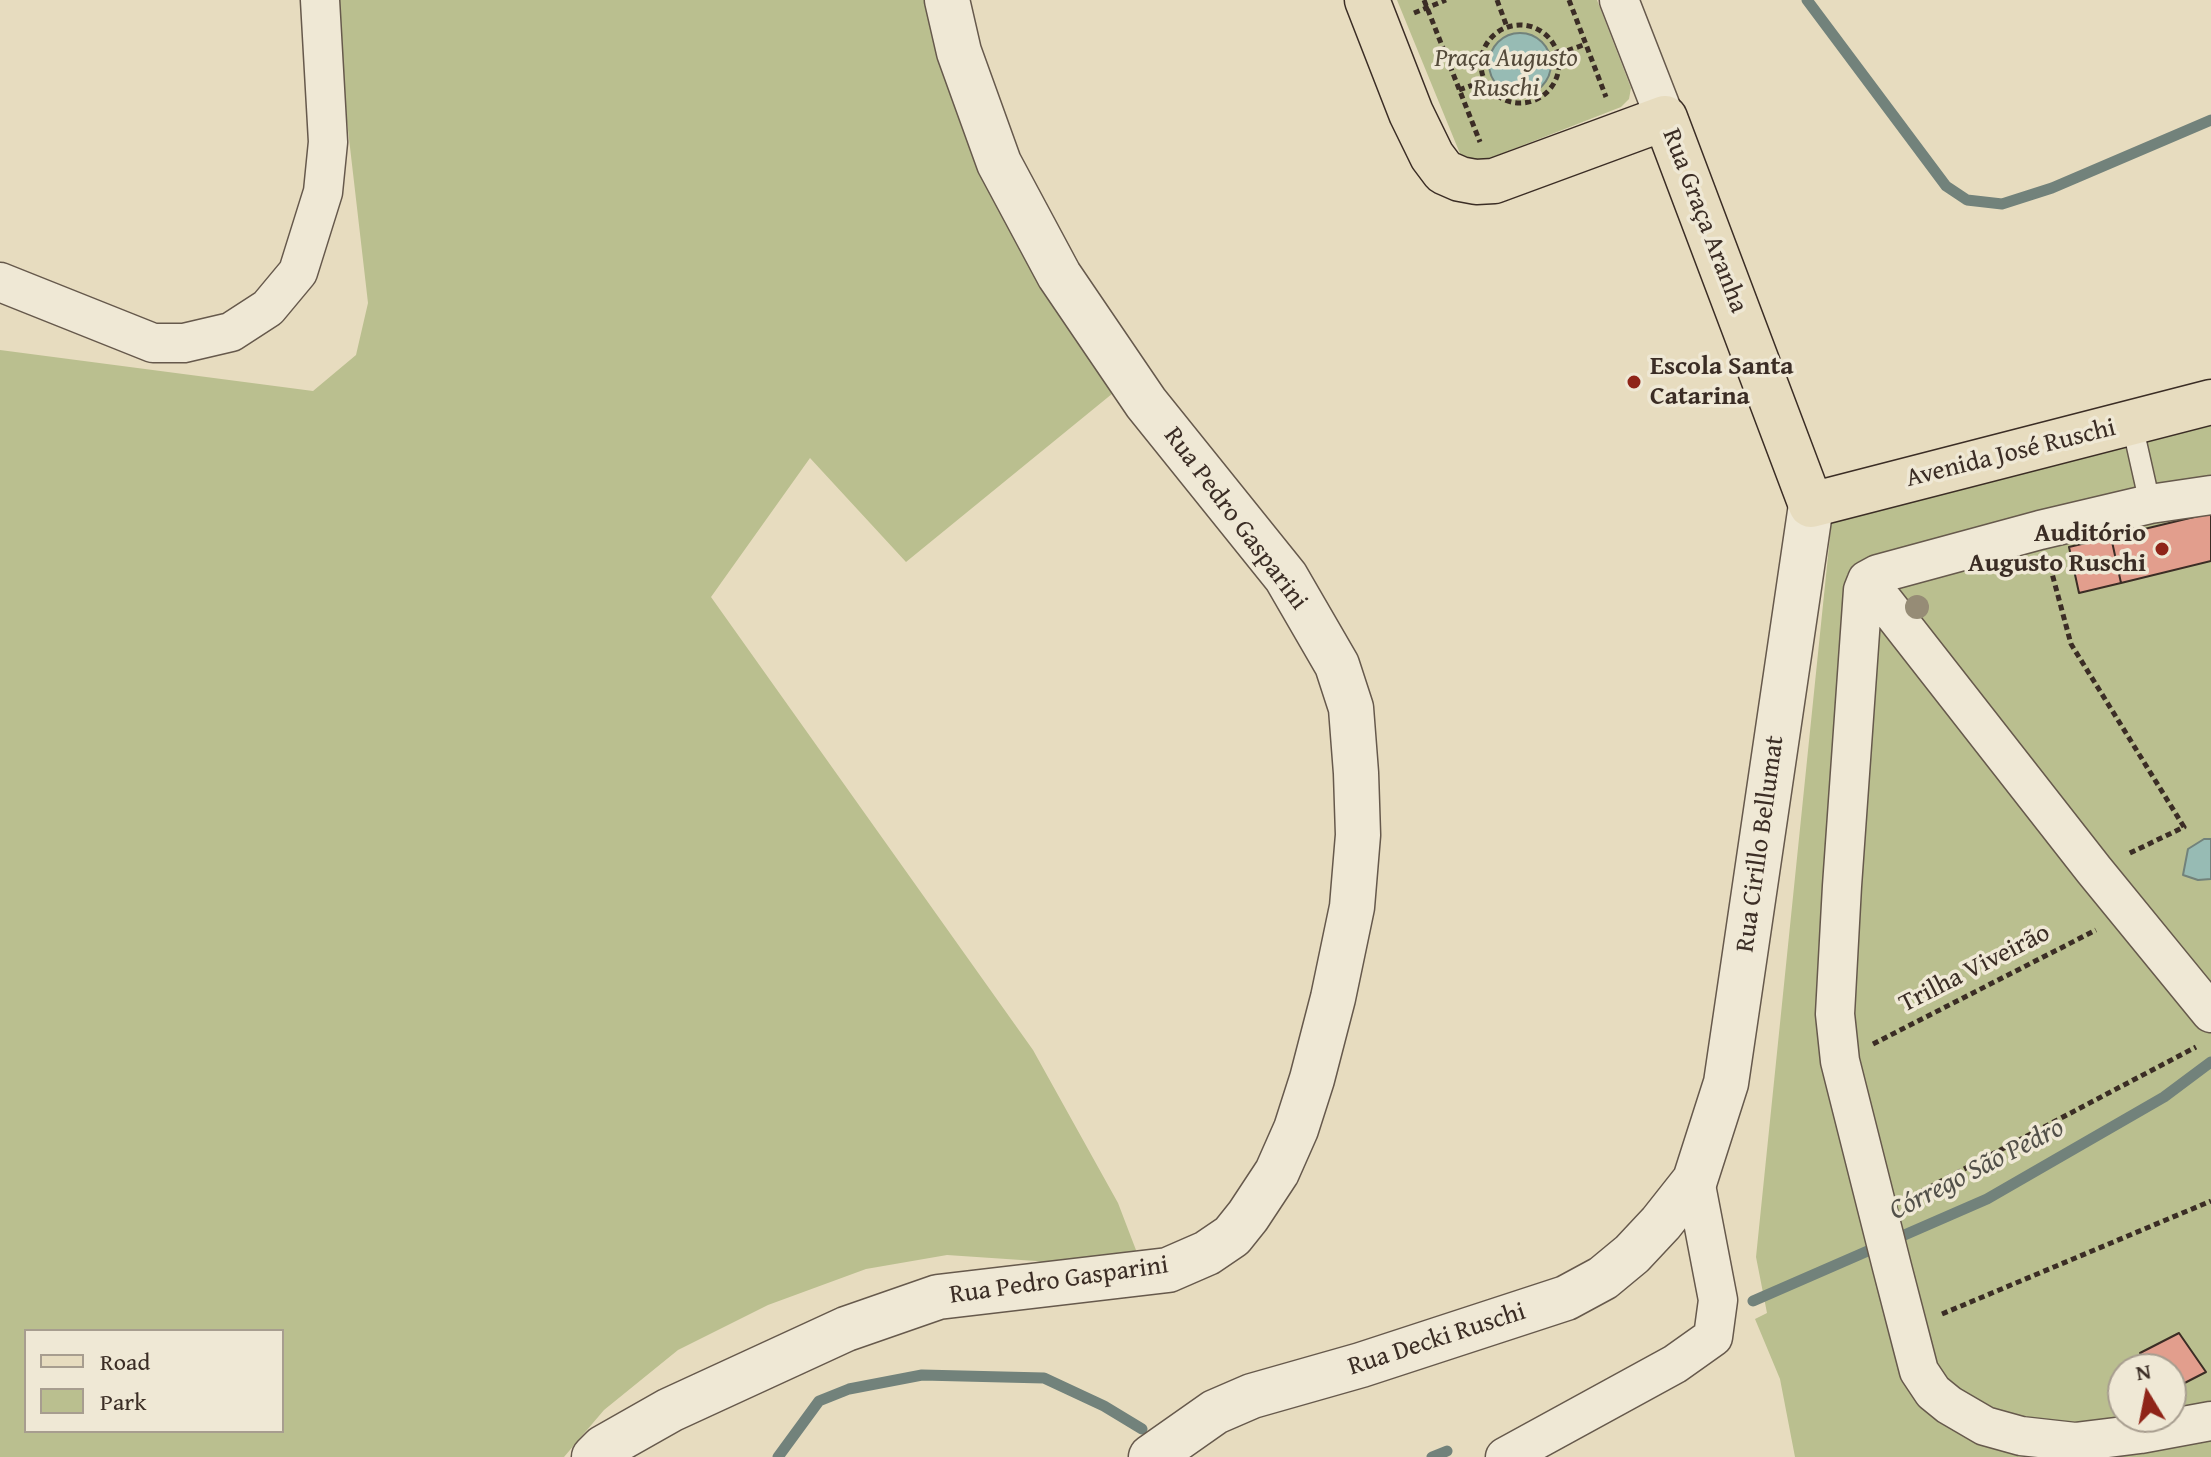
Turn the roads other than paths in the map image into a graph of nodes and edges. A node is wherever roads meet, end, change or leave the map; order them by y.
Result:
1 (320, 0) edge
2 (947, 0) edge
3 (1367, 0) edge
4 (1619, 0) edge
5 (1665, 118) junction
6 (0, 282) edge
7 (2211, 402) edge
8 (2132, 424) junction
9 (2211, 495) edge
10 (2150, 504) junction
11 (1811, 505) junction
12 (1867, 580) junction
13 (2204, 1030) edge
14 (1695, 1180) junction
15 (2211, 1421) edge
16 (594, 1457) edge
17 (1151, 1457) edge
18 (1505, 1457) edge

1 - 6 street
2 - 16 street, Rua Pedro Gasparini
3 - 5 main road
4 - 5 street
5 - 11 main road, Rua Graça Aranha
7 - 8 main road, Avenida José Ruschi
8 - 10 lane
8 - 11 main road, Avenida José Ruschi
9 - 10 street
10 - 12 street
11 - 14 street, Rua Cirillo Bellumat
12 - 13 street
12 - 15 street
14 - 17 street, Rua Decki Ruschi
14 - 18 street

